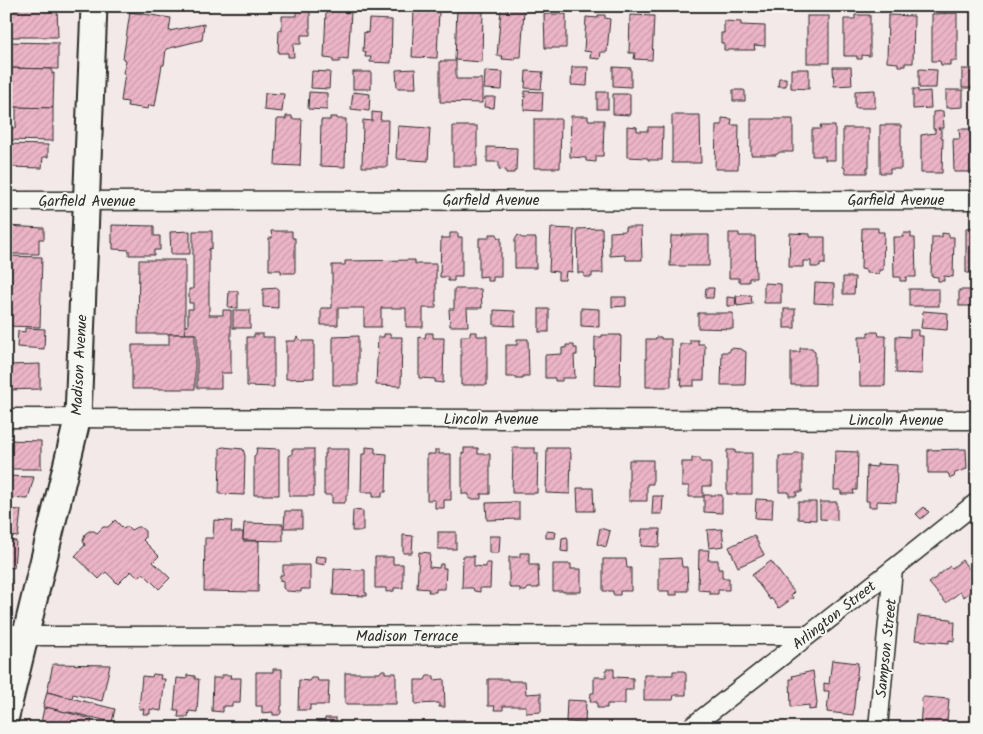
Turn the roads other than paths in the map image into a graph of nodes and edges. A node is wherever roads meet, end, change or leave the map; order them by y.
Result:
1 (94, 6) edge
2 (977, 200) edge
3 (6, 201) edge
4 (86, 201) junction
5 (78, 417) junction
6 (6, 418) edge
7 (977, 420) edge
8 (977, 502) edge
9 (893, 568) junction
10 (16, 634) edge
11 (808, 635) junction
12 (6, 716) edge
13 (690, 728) edge
14 (878, 728) edge

1 - 4 main road, Madison Avenue
2 - 4 street, Garfield Avenue
3 - 4 street, Garfield Avenue
4 - 5 main road, Madison Avenue
5 - 6 street, Lincoln Avenue
5 - 7 street, Lincoln Avenue
5 - 10 main road, Madison Avenue
8 - 9 street, Arlington Street
9 - 11 street, Arlington Street
9 - 14 street, Sampson Street
10 - 11 street, Madison Terrace
10 - 12 main road, Madison Avenue
11 - 13 street, Arlington Street

